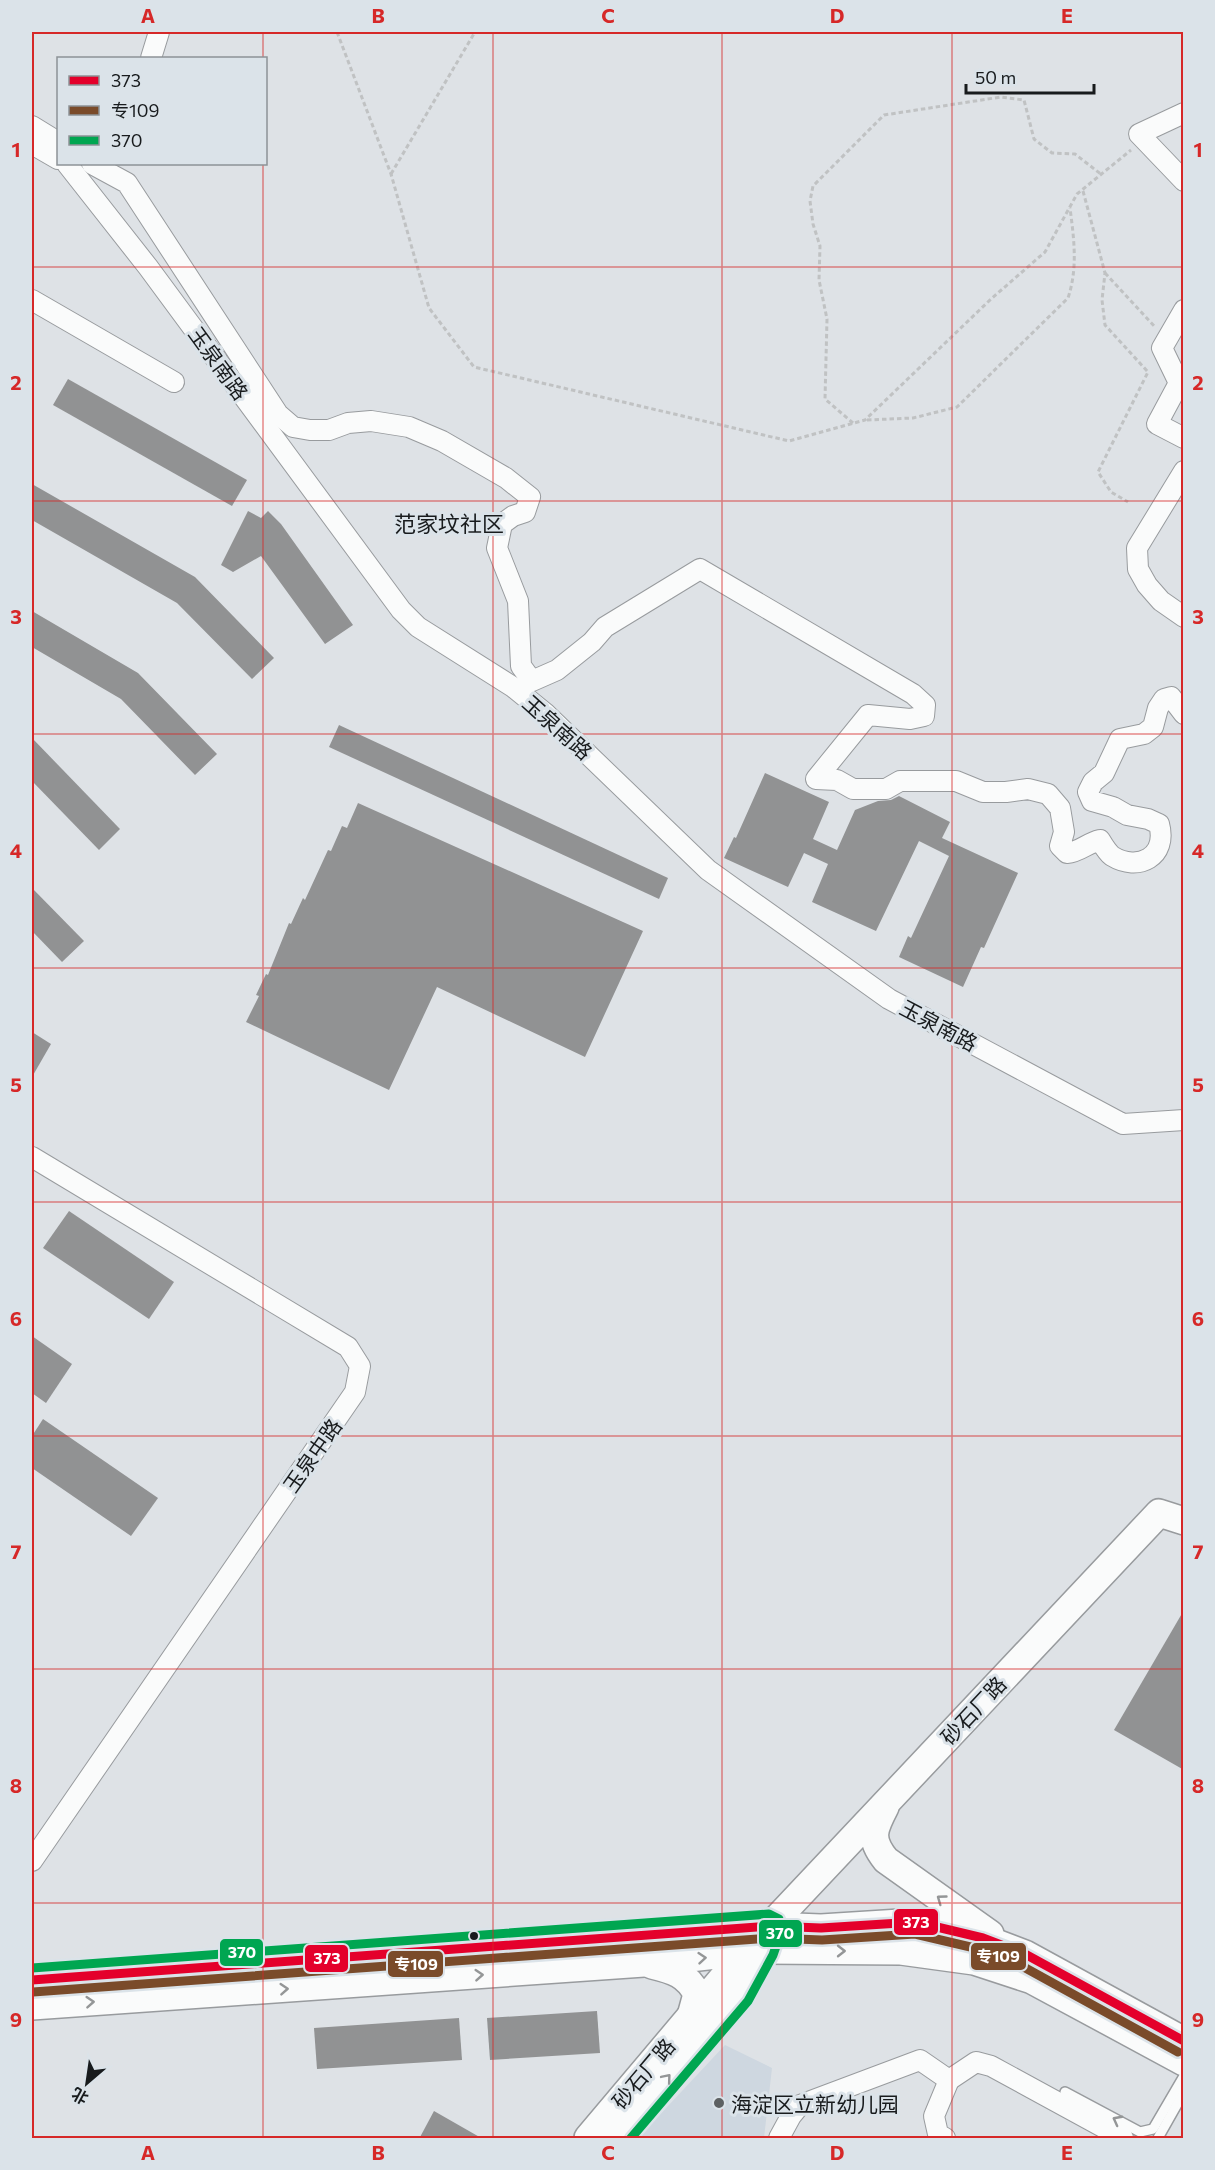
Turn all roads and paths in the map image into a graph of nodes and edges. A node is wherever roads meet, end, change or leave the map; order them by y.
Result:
1 (159, 32) edge
2 (337, 32) edge
3 (475, 32) edge
4 (152, 57) edge
5 (1184, 113) edge
6 (32, 126) edge
7 (57, 141) edge
8 (1146, 141) junction
9 (32, 144) edge
10 (57, 158) edge
11 (68, 165) edge
12 (94, 165) edge
13 (391, 174) junction
14 (1102, 175) junction
15 (1184, 181) edge
16 (1083, 191) junction
17 (1070, 206) junction
18 (1106, 273) junction
19 (32, 300) edge
20 (1184, 310) edge
21 (1167, 340) junction
22 (174, 382) dead end
23 (865, 420) junction
24 (853, 423) junction
25 (1184, 438) edge
26 (1184, 471) edge
27 (1128, 502) dead end
28 (1184, 617) edge
29 (1184, 714) edge
30 (1184, 1120) edge
31 (32, 1158) edge
32 (1184, 1521) edge
33 (892, 1796) junction
34 (32, 1861) edge
35 (758, 1943) junction
36 (1025, 1954) junction
37 (644, 1963) junction
38 (32, 1980) edge
39 (32, 2006) edge
40 (691, 2016) junction
41 (1184, 2041) edge
42 (1184, 2062) edge
43 (1184, 2076) edge
44 (949, 2080) junction
45 (1065, 2092) dead end
46 (1184, 2092) edge
47 (588, 2139) edge
48 (616, 2139) edge
49 (779, 2139) edge
50 (945, 2139) edge
51 (1124, 2139) edge
52 (1158, 2139) edge

1 - 4 street
2 - 13 path
3 - 13 path
5 - 8 street
6 - 7 street
8 - 14 path
8 - 15 street
9 - 10 street
11 - 30 street, 玉泉南路
12 - 29 street
13 - 24 path
14 - 16 path
14 - 24 path
16 - 17 path
16 - 18 path
17 - 23 path
17 - 23 path
18 - 21 path
18 - 27 path
19 - 22 street
20 - 21 street
21 - 25 street
23 - 24 path
26 - 28 street
31 - 34 street, 玉泉中路
32 - 33 main road, 砂石厂路
33 - 35 main road, 砂石厂路
36 -> 33 main road
35 - 36 main road
37 -> 35 main road
35 - 38 main road
35 - 40 main road, 砂石厂路
35 -> 42 main road
48 -> 35 main road, 砂石厂路
36 - 41 main road
39 -> 37 main road
37 - 40 main road
40 - 47 main road, 砂石厂路
43 -> 45 lane
44 - 49 street
44 - 50 street
44 - 51 street
46 - 52 lane

